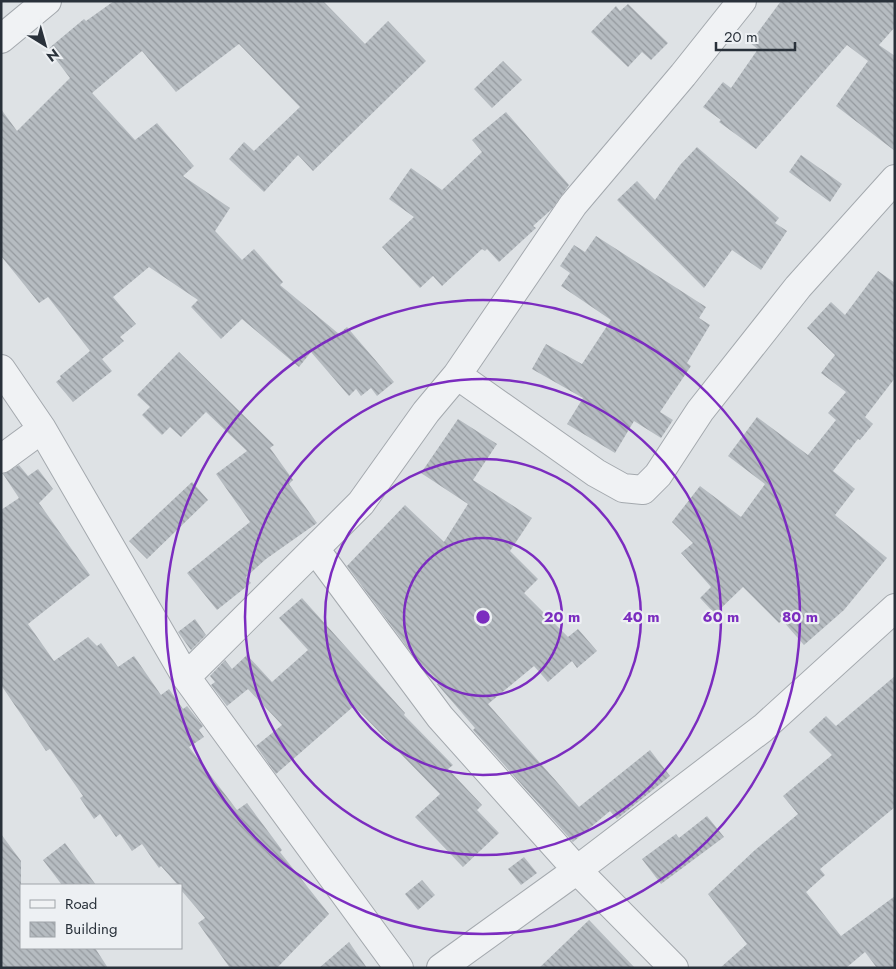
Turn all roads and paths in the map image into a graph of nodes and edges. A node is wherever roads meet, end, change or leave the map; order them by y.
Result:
1 (47, 1) edge
2 (742, 1) edge
3 (1, 39) edge
4 (895, 178) edge
5 (1, 369) edge
6 (457, 375) junction
7 (42, 429) junction
8 (1, 459) edge
9 (315, 549) junction
10 (895, 608) edge
11 (186, 676) junction
12 (578, 870) junction
13 (399, 968) edge
14 (441, 968) edge
15 (674, 968) edge

1 - 3 street
2 - 6 street
4 - 6 street
5 - 7 street
6 - 9 street
7 - 8 street
7 - 11 street
9 - 11 street
9 - 12 street
10 - 12 street
11 - 13 street
12 - 14 street
12 - 15 street

